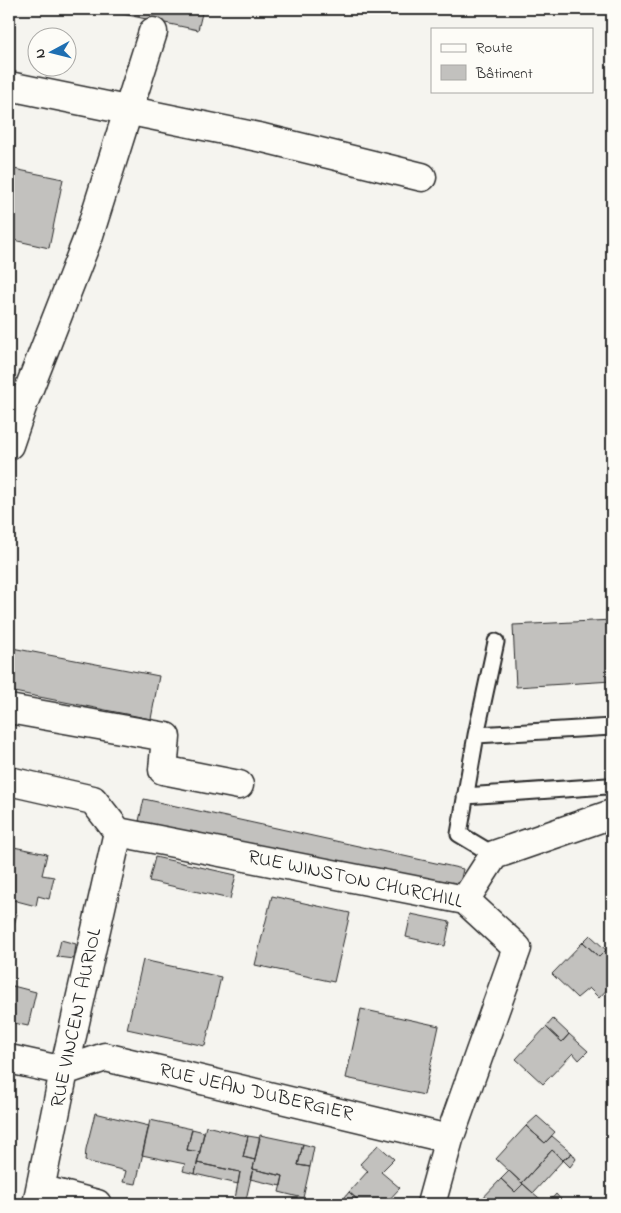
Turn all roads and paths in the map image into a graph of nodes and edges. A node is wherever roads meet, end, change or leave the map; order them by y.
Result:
1 (153, 32) dead end
2 (9, 86) edge
3 (128, 110) junction
4 (422, 177) dead end
5 (9, 445) edge
6 (496, 642) dead end
7 (9, 709) edge
8 (612, 727) edge
9 (476, 735) junction
10 (9, 782) edge
11 (239, 785) dead end
12 (606, 786) dead end
13 (465, 796) junction
14 (612, 814) edge
15 (118, 832) junction
16 (494, 855) junction
17 (465, 900) junction
18 (9, 1059) edge
19 (64, 1071) junction
20 (449, 1139) junction
21 (38, 1197) edge
22 (97, 1204) edge
23 (431, 1204) edge

1 - 3 street
2 - 3 street
3 - 4 street
3 - 5 street
6 - 9 lane
7 - 11 street
8 - 9 lane
9 - 13 lane
10 - 15 street
12 - 13 lane
13 - 16 lane
14 - 16 street
15 - 17 street, RUE WINSTON CHURCHILL
15 - 19 street, RUE VINCENT AURIOL
16 - 17 street
17 - 20 street, RUE WINSTON CHURCHILL
18 - 19 street
19 - 20 street, RUE JEAN DUBERGIER
19 - 21 street, RUE VINCENT AURIOL
20 - 23 street, RUE WINSTON CHURCHILL
21 - 22 street

